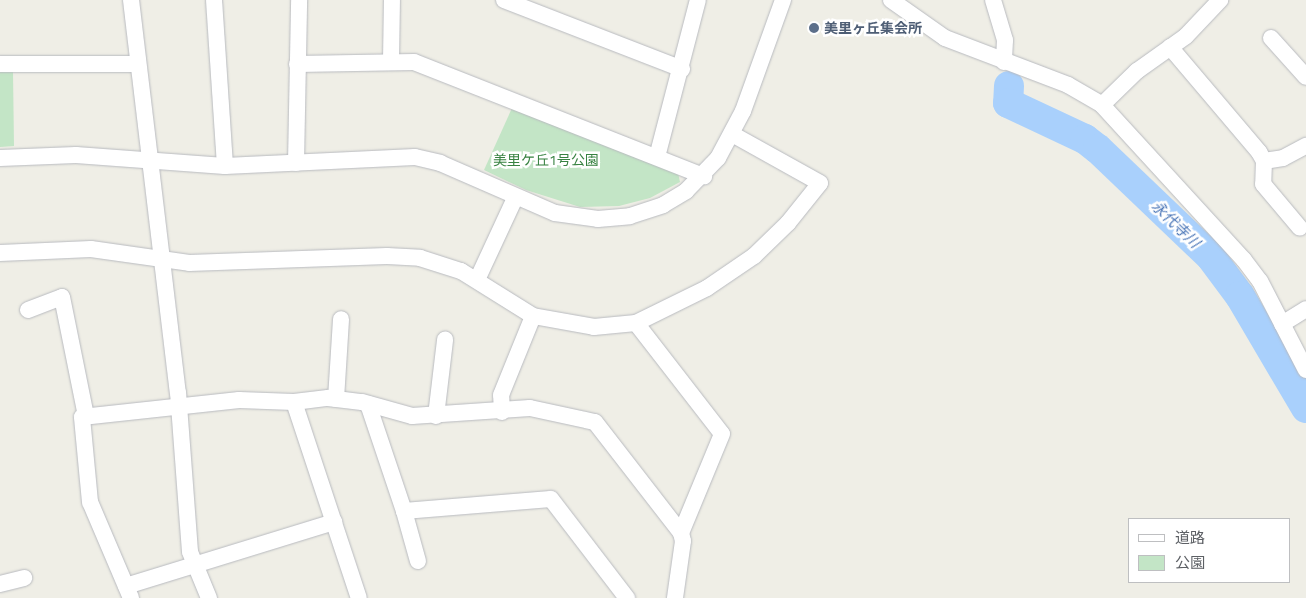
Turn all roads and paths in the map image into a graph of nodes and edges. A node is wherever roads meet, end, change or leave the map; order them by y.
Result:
1 (131, 0) edge
2 (214, 0) edge
3 (300, 0) edge
4 (392, 0) edge
5 (504, 0) edge
6 (698, 0) edge
7 (782, 0) edge
8 (891, 0) edge
9 (992, 0) edge
10 (1220, 0) edge
11 (1271, 38) dead end
12 (1170, 48) junction
13 (391, 61) junction
14 (1004, 62) junction
15 (0, 64) edge
16 (138, 64) junction
17 (297, 64) junction
18 (682, 69) junction
19 (1306, 76) edge
20 (1102, 105) junction
21 (732, 134) junction
22 (1306, 146) edge
23 (657, 157) junction
24 (0, 158) edge
25 (152, 161) junction
26 (1264, 161) junction
27 (296, 163) junction
28 (225, 166) junction
29 (704, 176) junction
30 (515, 198) junction
31 (1300, 228) dead end
32 (0, 253) edge
33 (163, 260) junction
34 (477, 280) junction
35 (1306, 309) edge
36 (28, 310) dead end
37 (533, 316) junction
38 (341, 319) dead end
39 (636, 323) junction
40 (1282, 324) junction
41 (445, 340) dead end
42 (1306, 370) edge
43 (336, 399) junction
44 (294, 402) junction
45 (368, 404) junction
46 (179, 407) junction
47 (502, 412) junction
48 (86, 416) junction
49 (436, 416) junction
50 (404, 511) junction
51 (334, 522) junction
52 (681, 533) junction
53 (418, 561) dead end
54 (193, 565) junction
55 (24, 578) dead end
56 (0, 584) edge
57 (129, 592) edge
58 (209, 598) edge
59 (359, 598) edge
60 (627, 598) edge
61 (674, 598) edge

1 - 16 street
2 - 28 street
3 - 17 street
4 - 13 street
5 - 18 street
6 - 18 street
7 - 21 street
8 - 14 street
9 - 14 street
10 - 12 street
11 - 19 street
12 - 20 street
12 - 26 street
13 - 17 street
13 - 23 street
14 - 20 street
15 - 16 street
16 - 25 street
17 - 27 street
18 - 23 street
20 - 40 street
21 - 29 street
21 - 39 street
22 - 26 street
23 - 29 street
24 - 25 street
25 - 28 street
25 - 33 street
26 - 31 street
27 - 28 street
27 - 30 street
29 - 30 street
30 - 34 street
32 - 33 street
33 - 34 street
33 - 46 street
34 - 37 street
35 - 40 street
36 - 48 street
37 - 39 street
37 - 47 street
38 - 43 street
39 - 52 street
40 - 42 street
41 - 49 street
43 - 44 street
43 - 45 street
44 - 46 street
44 - 51 street
45 - 49 street
45 - 50 street
46 - 48 street
46 - 54 street
47 - 49 street
47 - 52 street
48 - 57 street
50 - 53 street
50 - 60 street
51 - 54 street
51 - 59 street
52 - 61 street
54 - 57 street
54 - 58 street
55 - 56 street

